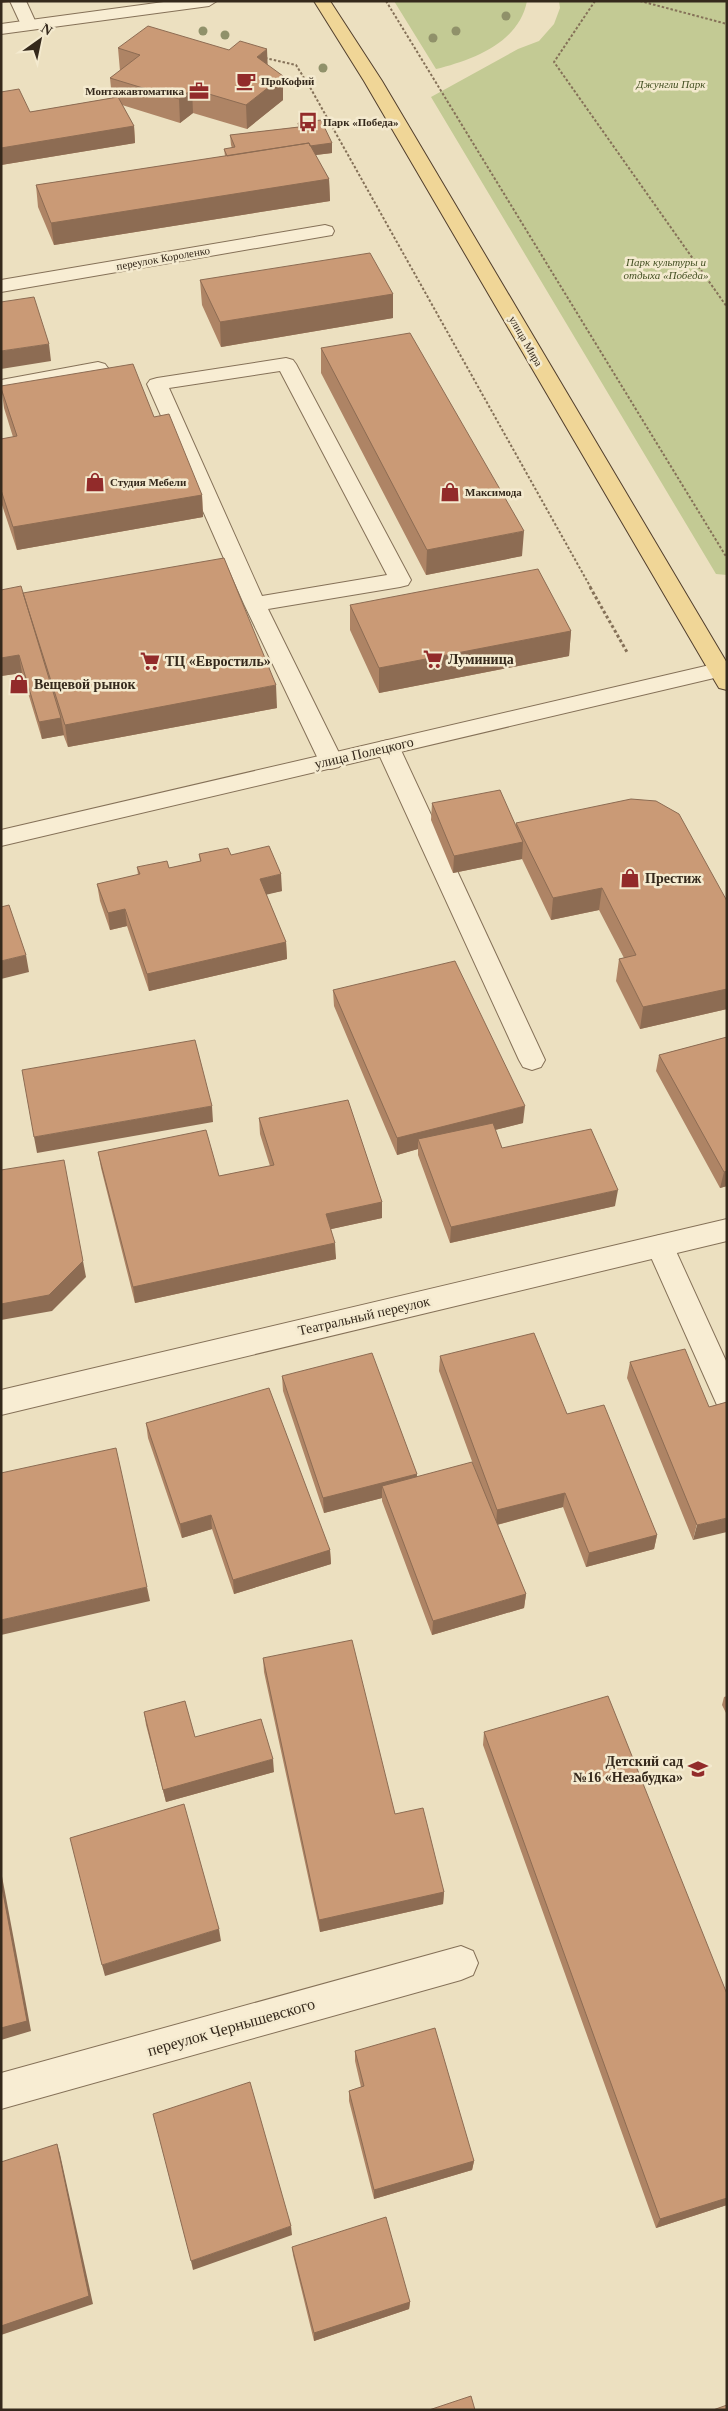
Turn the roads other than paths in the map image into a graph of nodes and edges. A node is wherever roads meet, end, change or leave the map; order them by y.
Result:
1 (18, 1) edge
2 (209, 1) edge
3 (322, 1) edge
4 (29, 25) junction
5 (1, 29) edge
6 (325, 230) dead end
7 (1, 286) edge
8 (98, 368) edge
9 (1, 386) edge
10 (255, 604) junction
11 (724, 674) edge
12 (388, 748) junction
13 (331, 761) junction
14 (1, 838) edge
15 (532, 1060) dead end
16 (727, 1230) edge
17 (660, 1246) junction
18 (727, 1396) edge
19 (1, 1403) edge
20 (461, 1963) dead end
21 (1, 2091) edge

1 - 4 street
2 - 4 street
3 - 11 main road, улица Мира
4 - 5 street
6 - 7 street, переулок Короленко
8 - 9 street
10 - 10 street
10 - 13 street
11 - 12 street, улица Полецкого
12 - 13 street, улица Полецкого
12 - 15 street
13 - 14 street, улица Полецкого
16 - 17 street, Театральный переулок
17 - 18 street
17 - 19 street, Театральный переулок
20 - 21 street, переулок Чернышевского

